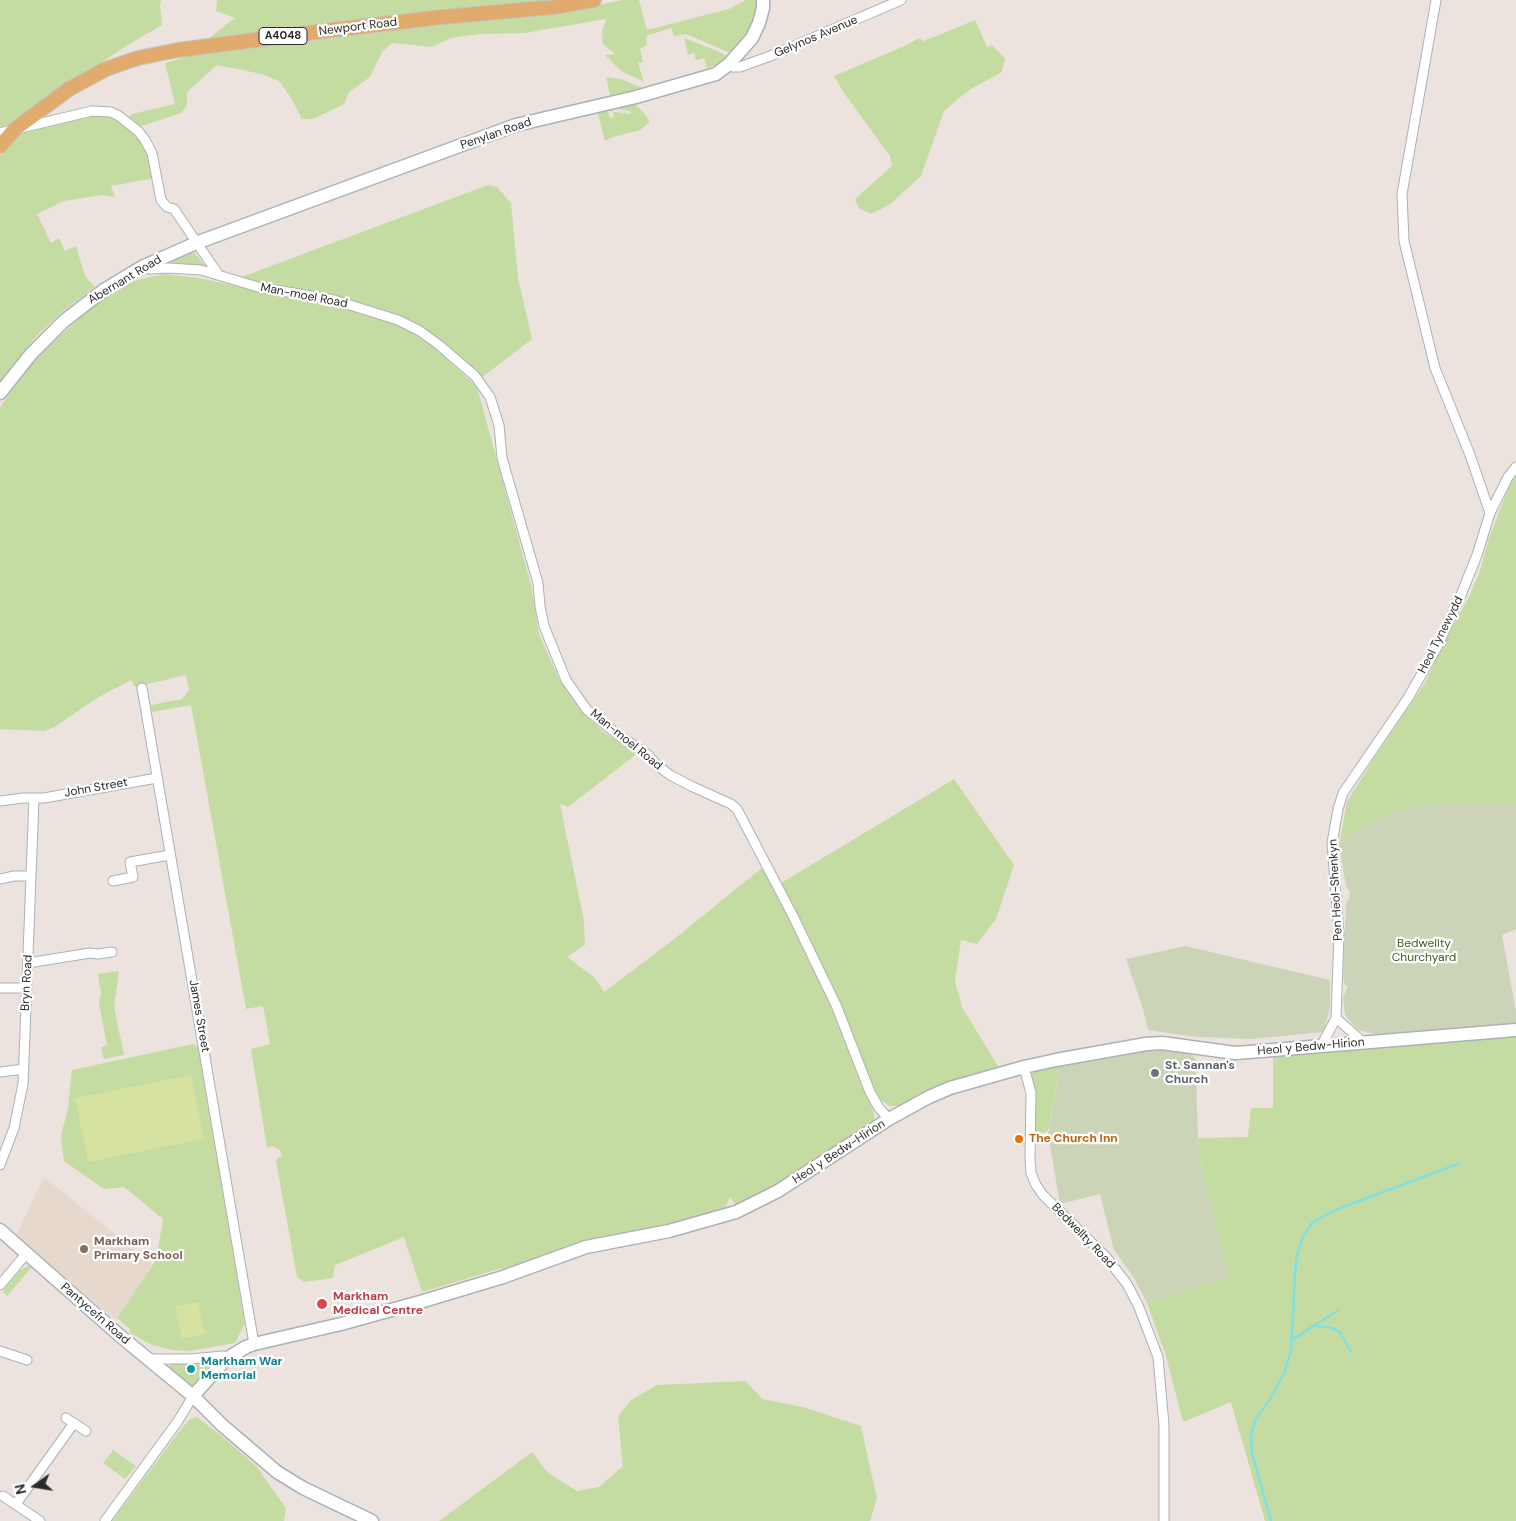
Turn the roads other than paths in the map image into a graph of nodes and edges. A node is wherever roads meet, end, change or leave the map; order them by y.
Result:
1 (594, 0) edge
2 (763, 0) edge
3 (901, 0) edge
4 (1436, 0) edge
5 (729, 64) junction
6 (15, 129) junction
7 (0, 133) edge
8 (0, 146) edge
9 (196, 243) junction
10 (144, 266) junction
11 (218, 274) junction
12 (0, 393) edge
13 (1516, 467) edge
14 (1490, 513) junction
15 (142, 688) dead end
16 (157, 778) junction
17 (1343, 793) joint
18 (34, 798) junction
19 (0, 801) edge
20 (170, 855) junction
21 (31, 876) junction
22 (0, 879) edge
23 (113, 881) dead end
24 (112, 952) dead end
25 (28, 963) junction
26 (0, 988) edge
27 (26, 988) junction
28 (1336, 1018) junction
29 (1516, 1030) edge
30 (1364, 1042) junction
31 (1321, 1046) junction
32 (1024, 1068) junction
33 (24, 1069) junction
34 (0, 1072) edge
35 (889, 1120) junction
36 (0, 1165) edge
37 (0, 1230) edge
38 (26, 1254) junction
39 (0, 1285) edge
40 (254, 1344) junction
41 (0, 1351) edge
42 (148, 1359) junction
43 (226, 1359) junction
44 (27, 1360) dead end
45 (193, 1396) junction
46 (86, 1431) dead end
47 (3, 1496) dead end
48 (16, 1504) junction
49 (40, 1521) edge
50 (105, 1521) edge
51 (372, 1521) edge
52 (1164, 1521) edge

1 - 6 main road, Newport Road / A4048
2 - 5 street, Penylan Road
3 - 5 street, Gelynos Avenue
4 - 14 street
5 - 9 street, Penylan Road
6 - 7 street
6 - 8 main road, Newport Road / A4048
6 - 9 street
9 - 10 street, Abernant Road
9 - 11 street
10 - 11 street, Man-moel Road
10 - 12 street, Abernant Road
11 - 35 street, Man-moel Road
13 - 14 street, Heol Tynewydd
14 - 17 street, Heol Tynewydd
15 - 16 street, James Street
16 - 18 street, John Street
16 - 20 street, James Street
17 - 28 street, Pen Heol-Shenkyn
18 - 19 street, John Street
18 - 21 street, Bryn Road
20 - 23 street
20 - 40 street, James Street
21 - 22 street
21 - 25 street, Bryn Road
24 - 25 street
25 - 27 street, Bryn Road
26 - 27 street
27 - 33 street, Bryn Road
28 - 30 street
28 - 31 street, Pen Heol-Shenkyn
29 - 30 street, Heol y Bedw-Hirion
30 - 31 street, Heol y Bedw-Hirion
31 - 32 street, Heol y Bedw-Hirion
32 - 35 street, Heol y Bedw-Hirion
32 - 52 street, Bedwellty Road
33 - 34 street
33 - 36 street, Bryn Road
35 - 40 street, Heol y Bedw-Hirion
37 - 38 street, Pantycefn Road
38 - 39 street
38 - 42 street, Pantycefn Road
40 - 43 street, Heol y Bedw-Hirion
41 - 44 street
42 - 43 street
42 - 45 street, Pantycefn Road
43 - 45 street, Heol y Bedw-Hirion
45 - 50 street
45 - 51 street, Pantycefn Road
46 - 48 street
47 - 48 street
48 - 49 street

